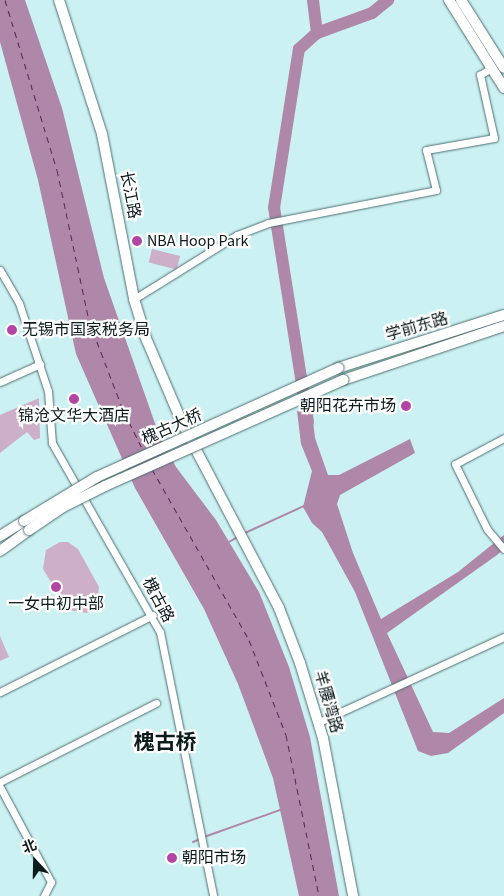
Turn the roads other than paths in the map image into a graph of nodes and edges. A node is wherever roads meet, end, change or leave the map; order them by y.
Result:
1 (59, 0) edge
2 (449, 0) edge
3 (461, 0) edge
4 (491, 68) junction
5 (504, 68) edge
6 (504, 88) edge
7 (0, 270) edge
8 (134, 299) junction
9 (504, 315) edge
10 (504, 326) edge
11 (40, 364) junction
12 (338, 368) joint
13 (343, 380) joint
14 (0, 382) edge
15 (504, 438) edge
16 (26, 525) junction
17 (236, 530) joint
18 (0, 536) edge
19 (504, 549) edge
20 (0, 551) edge
21 (153, 615) junction
22 (504, 637) edge
23 (0, 692) edge
24 (156, 703) dead end
25 (318, 722) junction
26 (0, 782) edge
27 (0, 787) edge
28 (44, 896) edge
29 (213, 896) edge
30 (353, 896) edge

1 - 8 main road, 长江路
2 - 4 main road
3 - 5 main road
4 - 6 main road
4 - 8 street
7 - 11 street, 槐古路
8 - 17 main road, 长江路
9 - 12 main road, 学前东路
10 - 13 main road, 学前东路
11 - 14 street
11 - 21 street, 槐古路
12 - 16 main road, 槐古大桥, bridge
13 - 16 main road, 槐古大桥, bridge
15 - 19 street
16 - 18 main road
16 - 20 main road
17 - 25 main road, 羊腰湾路
21 - 23 street
21 - 29 street, 槐古路
22 - 25 street
24 - 26 street
25 - 30 main road, 羊腰湾路
27 - 28 street

